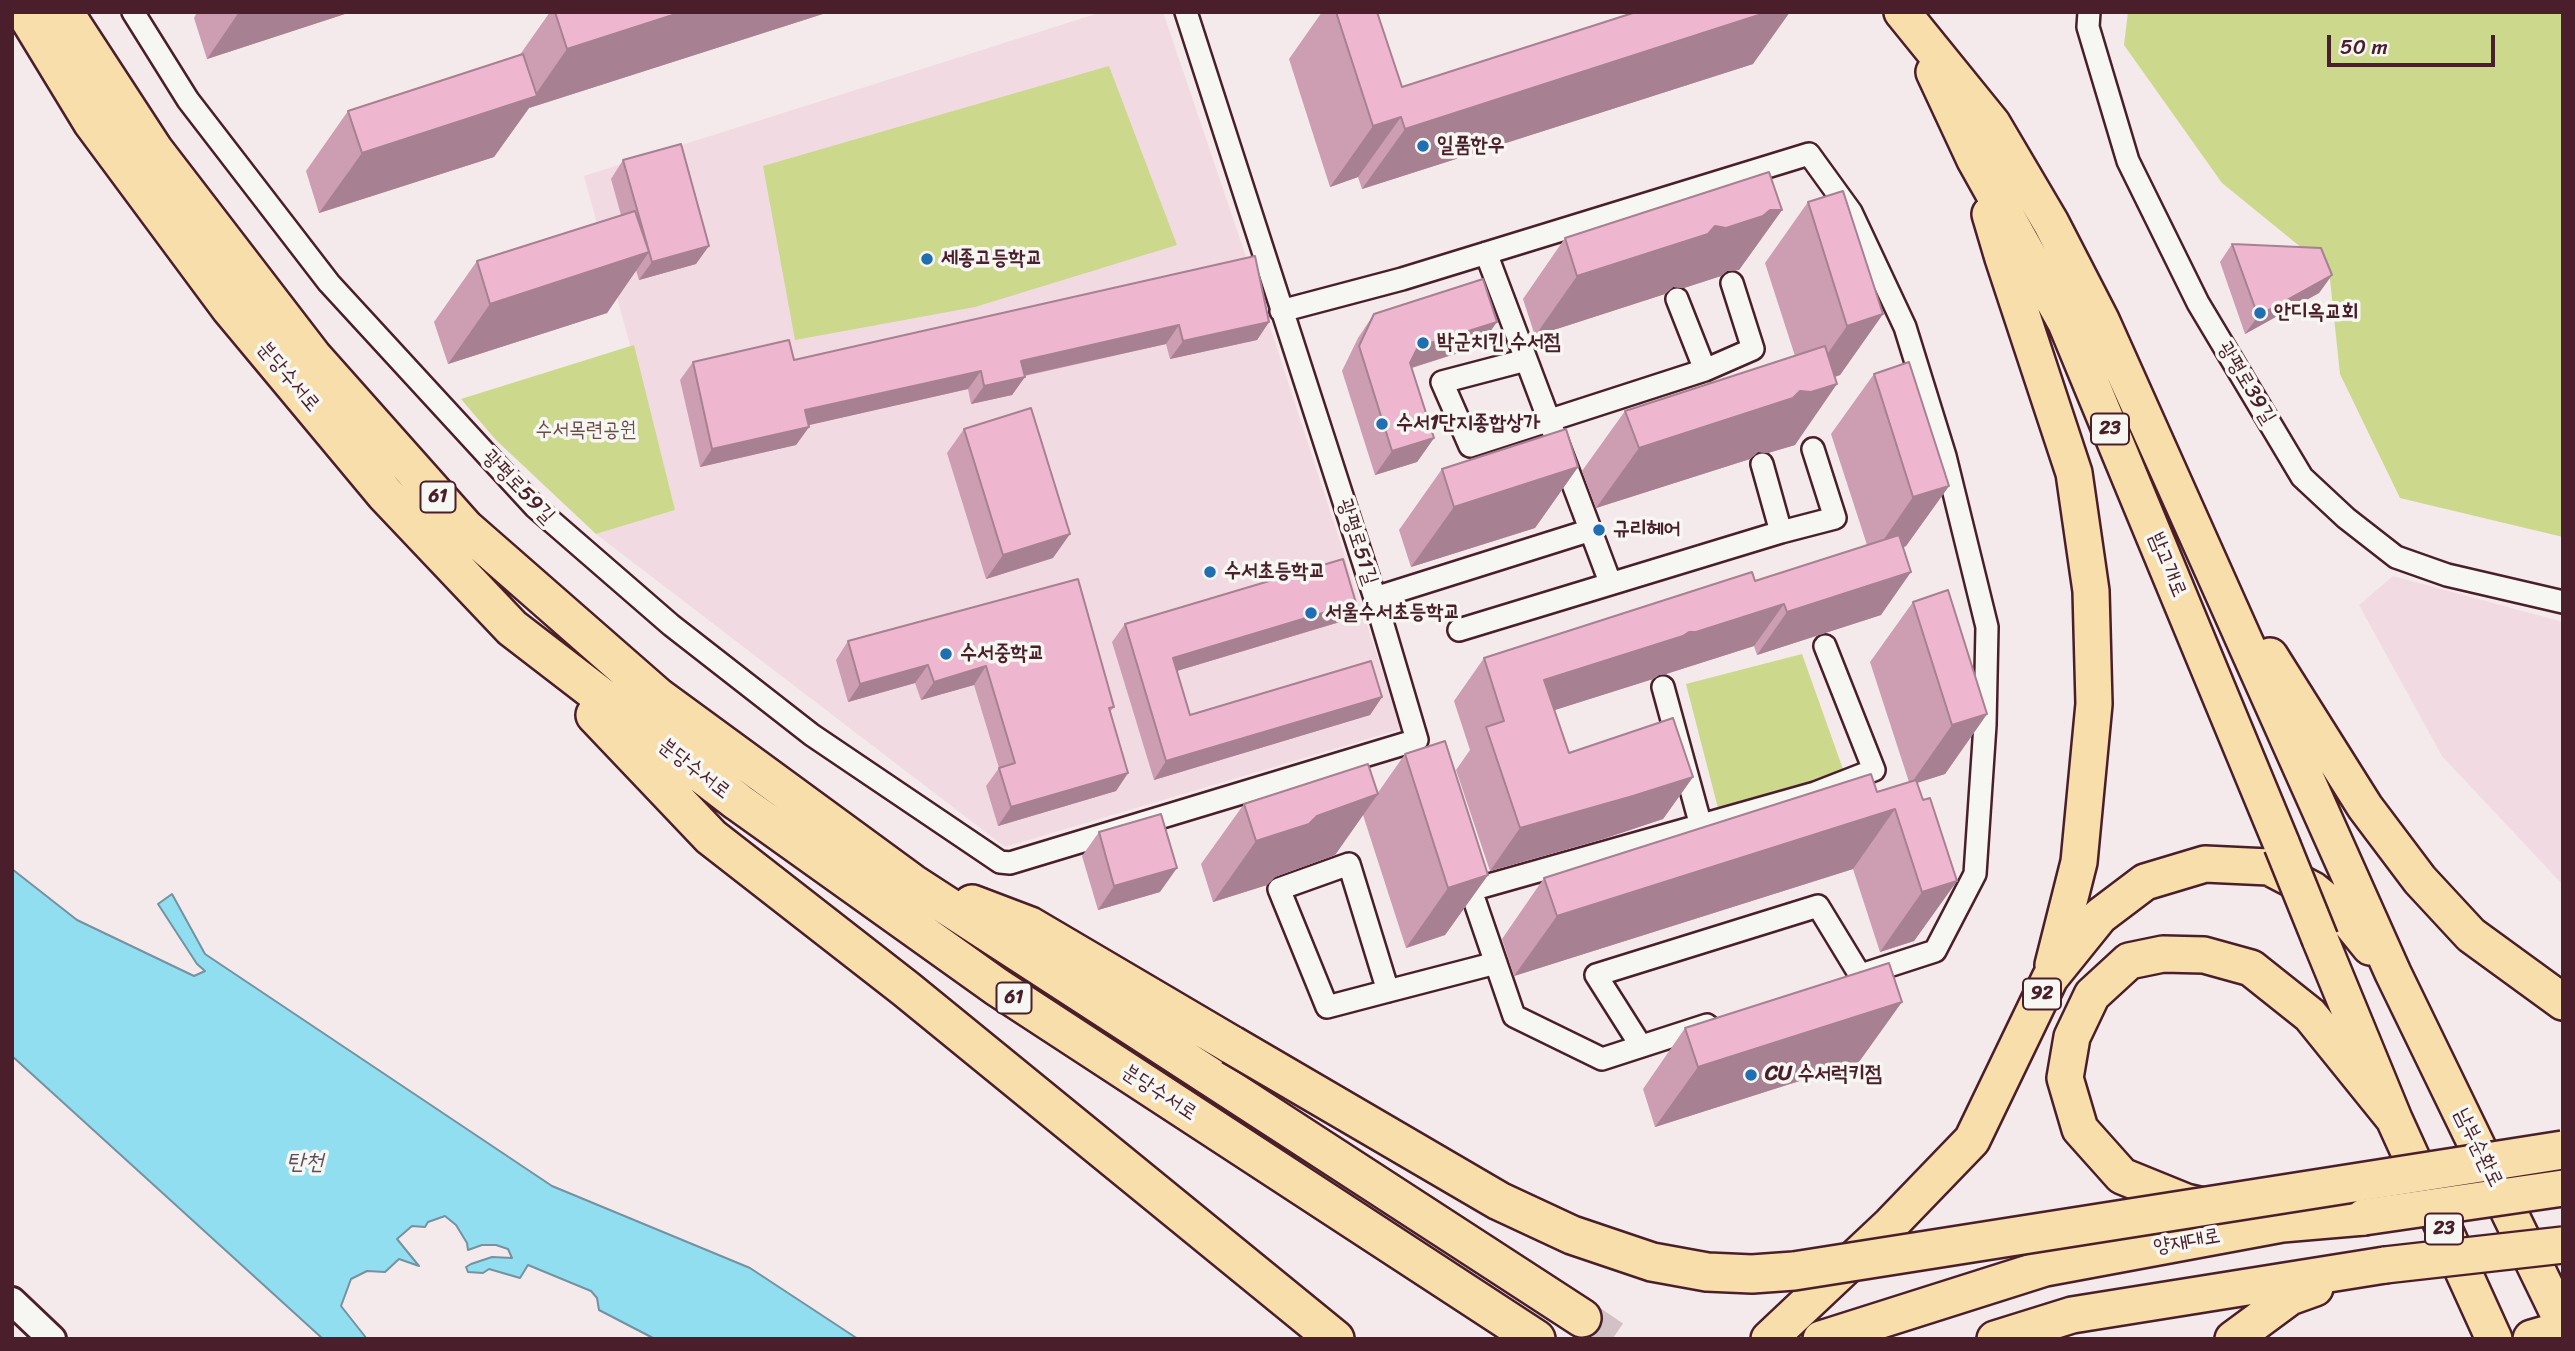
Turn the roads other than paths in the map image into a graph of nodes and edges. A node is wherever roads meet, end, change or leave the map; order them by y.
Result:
1 (25, 12) edge
2 (64, 12) edge
3 (134, 12) edge
4 (1186, 12) edge
5 (2089, 12) edge
6 (1907, 18) edge
7 (1975, 160) junction
8 (1486, 253) junction
9 (1732, 283) dead end
10 (1678, 299) edge
11 (1281, 312) junction
12 (1526, 360) junction
13 (1705, 370) junction
14 (1549, 421) junction
15 (1812, 449) dead end
16 (1762, 464) edge
17 (1591, 530) junction
18 (1781, 532) junction
19 (2199, 542) junction
20 (1610, 582) junction
21 (1375, 598) junction
22 (2563, 602) edge
23 (512, 628) junction
24 (1459, 630) dead end
25 (1825, 646) dead end
26 (1663, 687) dead end
27 (1417, 740) junction
28 (1426, 765) edge
29 (1701, 825) junction
30 (1458, 852) edge
31 (912, 883) junction
32 (1471, 890) junction
33 (1496, 963) junction
34 (2393, 973) junction
35 (1860, 975) junction
36 (2050, 978) junction
37 (1834, 984) edge
38 (1388, 991) junction
39 (2563, 1002) edge
40 (1731, 1017) edge
41 (1641, 1046) junction
42 (2394, 1119) junction
43 (2563, 1150) edge
44 (2563, 1188) edge
45 (2282, 1224) junction
46 (2563, 1245) edge
47 (2385, 1265) junction
48 (12, 1301) edge
49 (1582, 1318) tunnel mouth
50 (2563, 1323) edge
51 (2563, 1329) edge
52 (52, 1339) edge
53 (1335, 1339) edge
54 (1536, 1339) edge
55 (1769, 1339) edge
56 (1821, 1339) edge
57 (1995, 1339) edge
58 (2233, 1339) edge
59 (2494, 1339) edge
60 (2532, 1339) edge

1 - 23 highway, 분당수서로 / 61
2 - 31 highway, 분당수서로 / 61
3 - 27 street, 광평로59길
4 - 11 street, 광평로51길
5 - 22 street, 광평로39길
6 - 7 main road, 밤고개로 / 23
6 - 19 main road, 밤고개로 / 23
7 - 36 main road
7 - 42 main road, 밤고개로 / 23, bridge
8 - 11 street
8 - 12 street
8 - 35 street
9 - 13 street
10 - 13 street
11 - 21 street, 광평로51길
12 - 14 street
12 - 14 street
13 - 14 street
14 - 17 street
15 - 18 street
16 - 18 street
17 - 20 street
17 - 21 street
18 - 20 street
19 - 34 main road, 밤고개로
19 - 39 main road, 23
20 - 24 street
21 - 27 street, 광평로51길
23 - 53 highway
23 - 54 highway, 분당수서로 / 61
25 - 29 street
26 - 29 street
27 - 28 street, 광평로51길
29 - 32 street
30 - 32 street
31 - 43 highway, bridge
31 - 49 highway, 분당수서로 / 61
32 - 33 street
33 - 38 street
33 - 41 street
34 - 36 main road, 92
34 - 50 main road, 남부순환로 / 92
35 - 37 street
35 - 41 street
36 - 55 main road, 92
38 - 38 street
40 - 41 street
42 - 45 main road
42 - 59 main road, 23
44 - 45 main road, 양재대로, bridge
45 - 56 main road, 양재대로
46 - 47 main road, 23, bridge
47 - 57 main road
47 - 58 main road, 23
48 - 52 street
51 - 60 highway

